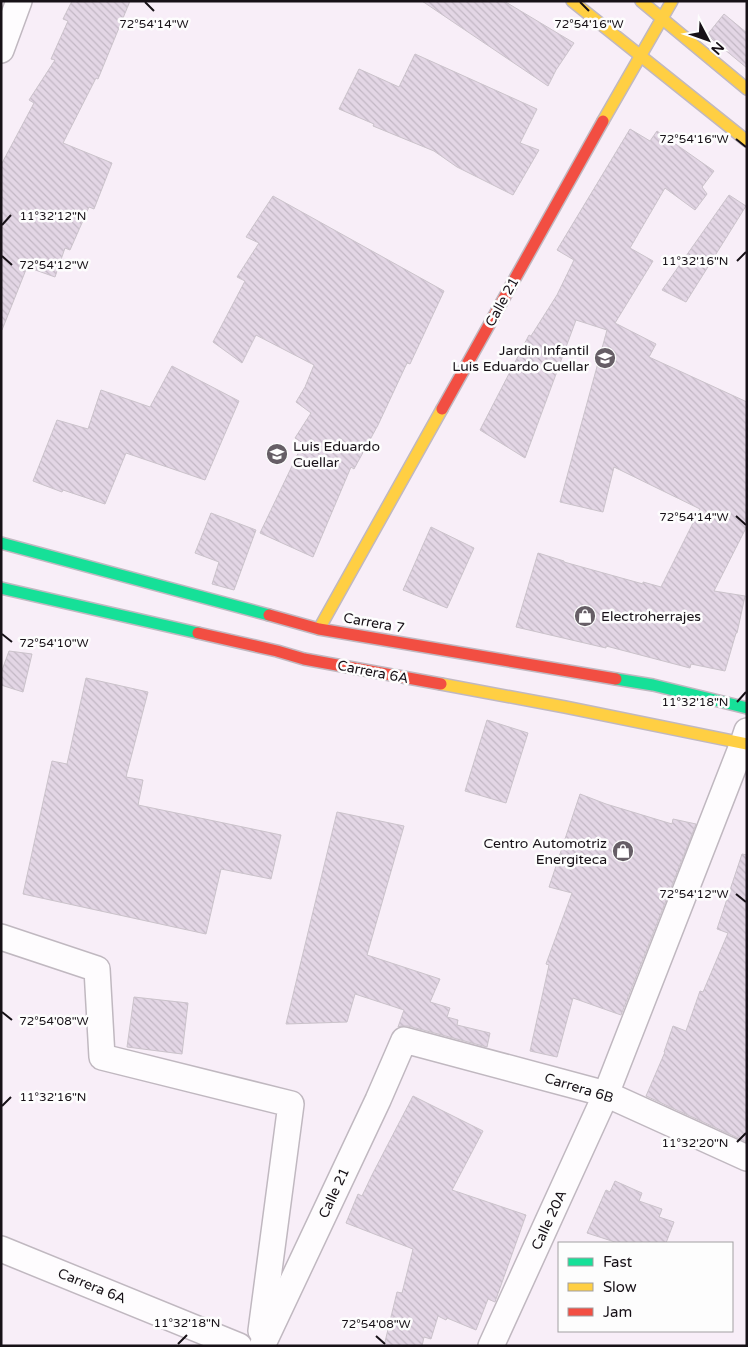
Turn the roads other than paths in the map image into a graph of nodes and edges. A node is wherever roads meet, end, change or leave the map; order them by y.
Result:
1 (19, 1) edge
2 (572, 1) edge
3 (641, 1) edge
4 (672, 1) edge
5 (662, 18) junction
6 (1, 50) edge
7 (640, 55) junction
8 (747, 89) edge
9 (747, 141) edge
10 (1, 544) edge
11 (1, 588) edge
12 (319, 629) junction
13 (747, 708) edge
14 (746, 739) edge
15 (1, 937) edge
16 (404, 1040) joint
17 (606, 1094) junction
18 (747, 1158) edge
19 (1, 1249) edge
20 (239, 1346) edge
21 (260, 1346) edge
22 (491, 1346) edge

1 - 6 street
2 - 7 main road
3 - 5 main road
4 - 5 main road, Calle 21
5 - 7 main road, Calle 21
5 - 8 main road
7 - 9 main road
7 - 12 main road, Calle 21
10 - 12 main road, Carrera 7
11 - 14 main road, Carrera 6A
12 - 13 main road, Carrera 7
14 - 17 street, Calle 20A
15 - 21 street
16 - 17 street, Carrera 6B
16 - 21 street, Calle 21
17 - 18 street, Carrera 6B
17 - 22 street, Calle 20A
19 - 20 street, Carrera 6A

